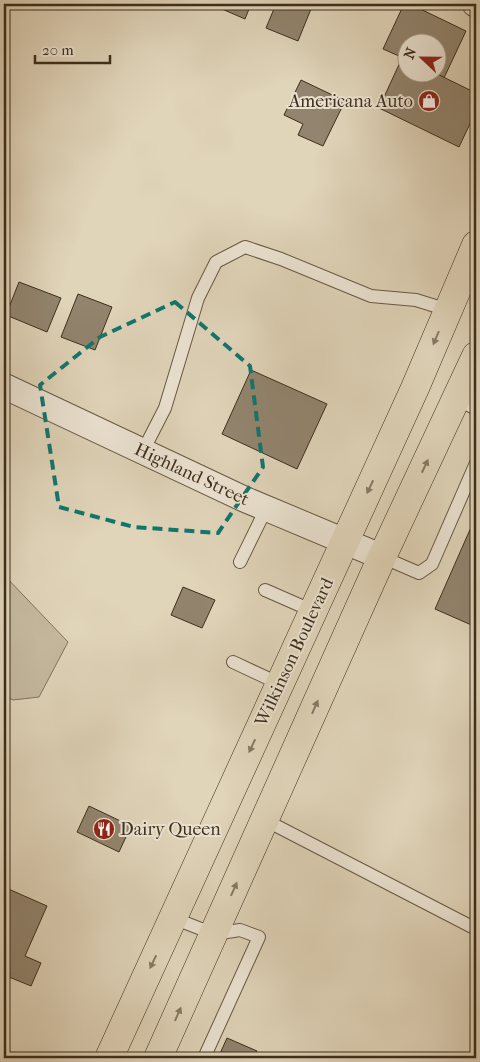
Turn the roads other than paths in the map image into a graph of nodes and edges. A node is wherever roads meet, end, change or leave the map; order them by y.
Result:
1 (476, 245) edge
2 (448, 310) junction
3 (476, 356) edge
4 (4, 386) edge
5 (467, 404) edge
6 (143, 451) junction
7 (476, 463) edge
8 (266, 509) junction
9 (344, 543) junction
10 (382, 558) junction
11 (240, 562) dead end
12 (265, 590) dead end
13 (313, 611) junction
14 (233, 662) dead end
15 (280, 684) junction
16 (265, 820) junction
17 (173, 918) junction
18 (476, 929) edge
19 (214, 934) junction
20 (109, 1058) edge
21 (158, 1058) edge
22 (204, 1058) edge

1 - 2 main road, Wilkinson Boulevard
2 - 6 lane
2 -> 9 main road, Wilkinson Boulevard
3 - 5 main road
4 - 6 street, Highland Street
10 -> 5 main road
6 - 8 street, Highland Street
7 - 10 lane
8 - 9 street, Highland Street
8 - 11 lane
9 - 10 street, Highland Street
9 - 13 main road, Wilkinson Boulevard
16 -> 10 main road
12 - 13 lane
13 - 15 main road, Wilkinson Boulevard
14 - 15 lane
15 -> 17 main road, Wilkinson Boulevard
16 - 18 lane
19 -> 16 main road
17 - 19 lane
17 -> 20 main road, Wilkinson Boulevard
21 -> 19 main road
19 - 22 lane

